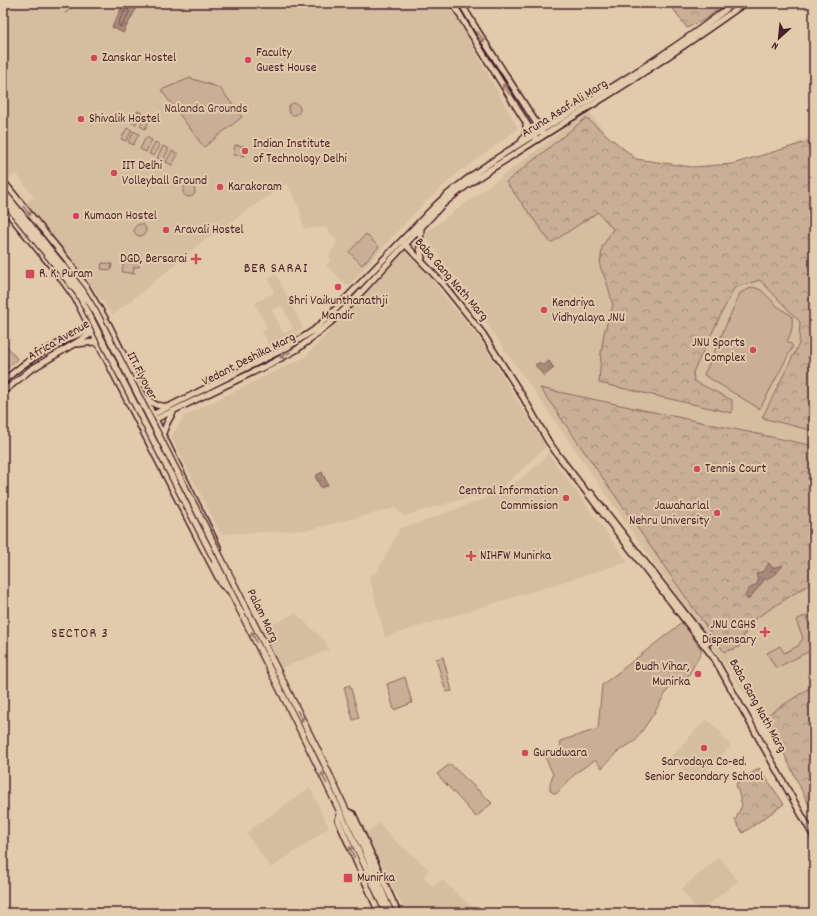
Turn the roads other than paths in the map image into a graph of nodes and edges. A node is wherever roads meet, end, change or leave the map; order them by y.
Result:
1 (453, 3) edge
2 (461, 3) edge
3 (734, 3) edge
4 (745, 3) edge
5 (526, 122) junction
6 (542, 133) junction
7 (535, 137) junction
8 (520, 144) junction
9 (3, 181) edge
10 (3, 191) edge
11 (3, 200) edge
12 (3, 207) edge
13 (421, 228) junction
14 (405, 242) junction
15 (422, 258) junction
16 (94, 300) junction
17 (462, 306) junction
18 (80, 307) junction
19 (89, 323) junction
20 (109, 325) junction
21 (93, 330) junction
22 (72, 336) junction
23 (73, 344) junction
24 (100, 344) junction
25 (3, 382) edge
26 (3, 392) edge
27 (144, 397) junction
28 (168, 408) junction
29 (175, 410) junction
30 (535, 415) junction
31 (155, 417) junction
32 (140, 423) junction
33 (163, 433) junction
34 (173, 454) junction
35 (159, 462) junction
36 (236, 587) junction
37 (230, 591) junction
38 (346, 811) junction
39 (340, 814) junction
40 (814, 831) edge
41 (353, 832) junction
42 (814, 837) edge
43 (379, 913) edge
44 (386, 913) edge
45 (392, 913) edge
46 (398, 913) edge

5 -> 1 main road
2 -> 6 main road
3 - 6 main road, Aruna Asaf Ali Marg
4 - 6 main road, Aruna Asaf Ali Marg
5 - 7 main road
5 - 8 main road
6 - 7 main road, Aruna Asaf Ali Marg
7 - 8 main road, Aruna Asaf Ali Marg
7 - 13 main road, Aruna Asaf Ali Marg
8 - 14 main road, Aruna Asaf Ali Marg
9 -> 16 main road, Palam Marg
10 - 36 main road, IIT Flyover, bridge
11 - 37 main road, IIT Flyover, bridge
12 - 18 main road, Palam Marg
13 - 14 main road, Aruna Asaf Ali Marg
13 - 15 main road
14 - 15 main road, Baba Gang Nath Marg
14 - 17 main road, Baba Gang Nath Marg
14 - 28 main road, Vedant Deshika Marg
14 -> 29 main road, Vedant Deshika Marg
15 - 17 main road, Baba Gang Nath Marg
16 - 18 main road
16 - 20 main road, Palam Marg
17 - 30 main road, Baba Gang Nath Marg
18 - 19 main road, Palam Marg
19 - 21 main road, Palam Marg
19 - 22 main road
20 - 21 main road, Africa Avenue
20 - 27 main road, Palam Marg
21 - 22 main road, Africa Avenue
21 - 23 main road, Africa Avenue
21 - 24 main road, Palam Marg
22 - 25 main road, Africa Avenue
23 - 24 main road
23 - 26 main road, Africa Avenue
24 - 32 main road, Palam Marg
27 - 28 main road
27 - 31 main road, Palam Marg
28 - 31 main road, Vedant Deshika Marg
29 - 31 main road, Vedant Deshika Marg
29 - 33 main road
30 - 40 main road, Baba Gang Nath Marg
30 - 42 main road, Baba Gang Nath Marg
31 - 32 main road, Vedant Deshika Marg
31 - 33 main road, Palam Marg
32 - 35 main road, Palam Marg
33 - 34 main road, Palam Marg
34 - 35 main road
34 - 36 main road, Palam Marg
35 - 37 main road, Palam Marg
36 -> 38 main road, Palam Marg
39 -> 37 main road, Palam Marg
38 - 41 main road
38 - 46 main road, Palam Marg
39 - 41 main road
43 -> 39 main road, Palam Marg
41 - 44 main road
41 - 45 main road

